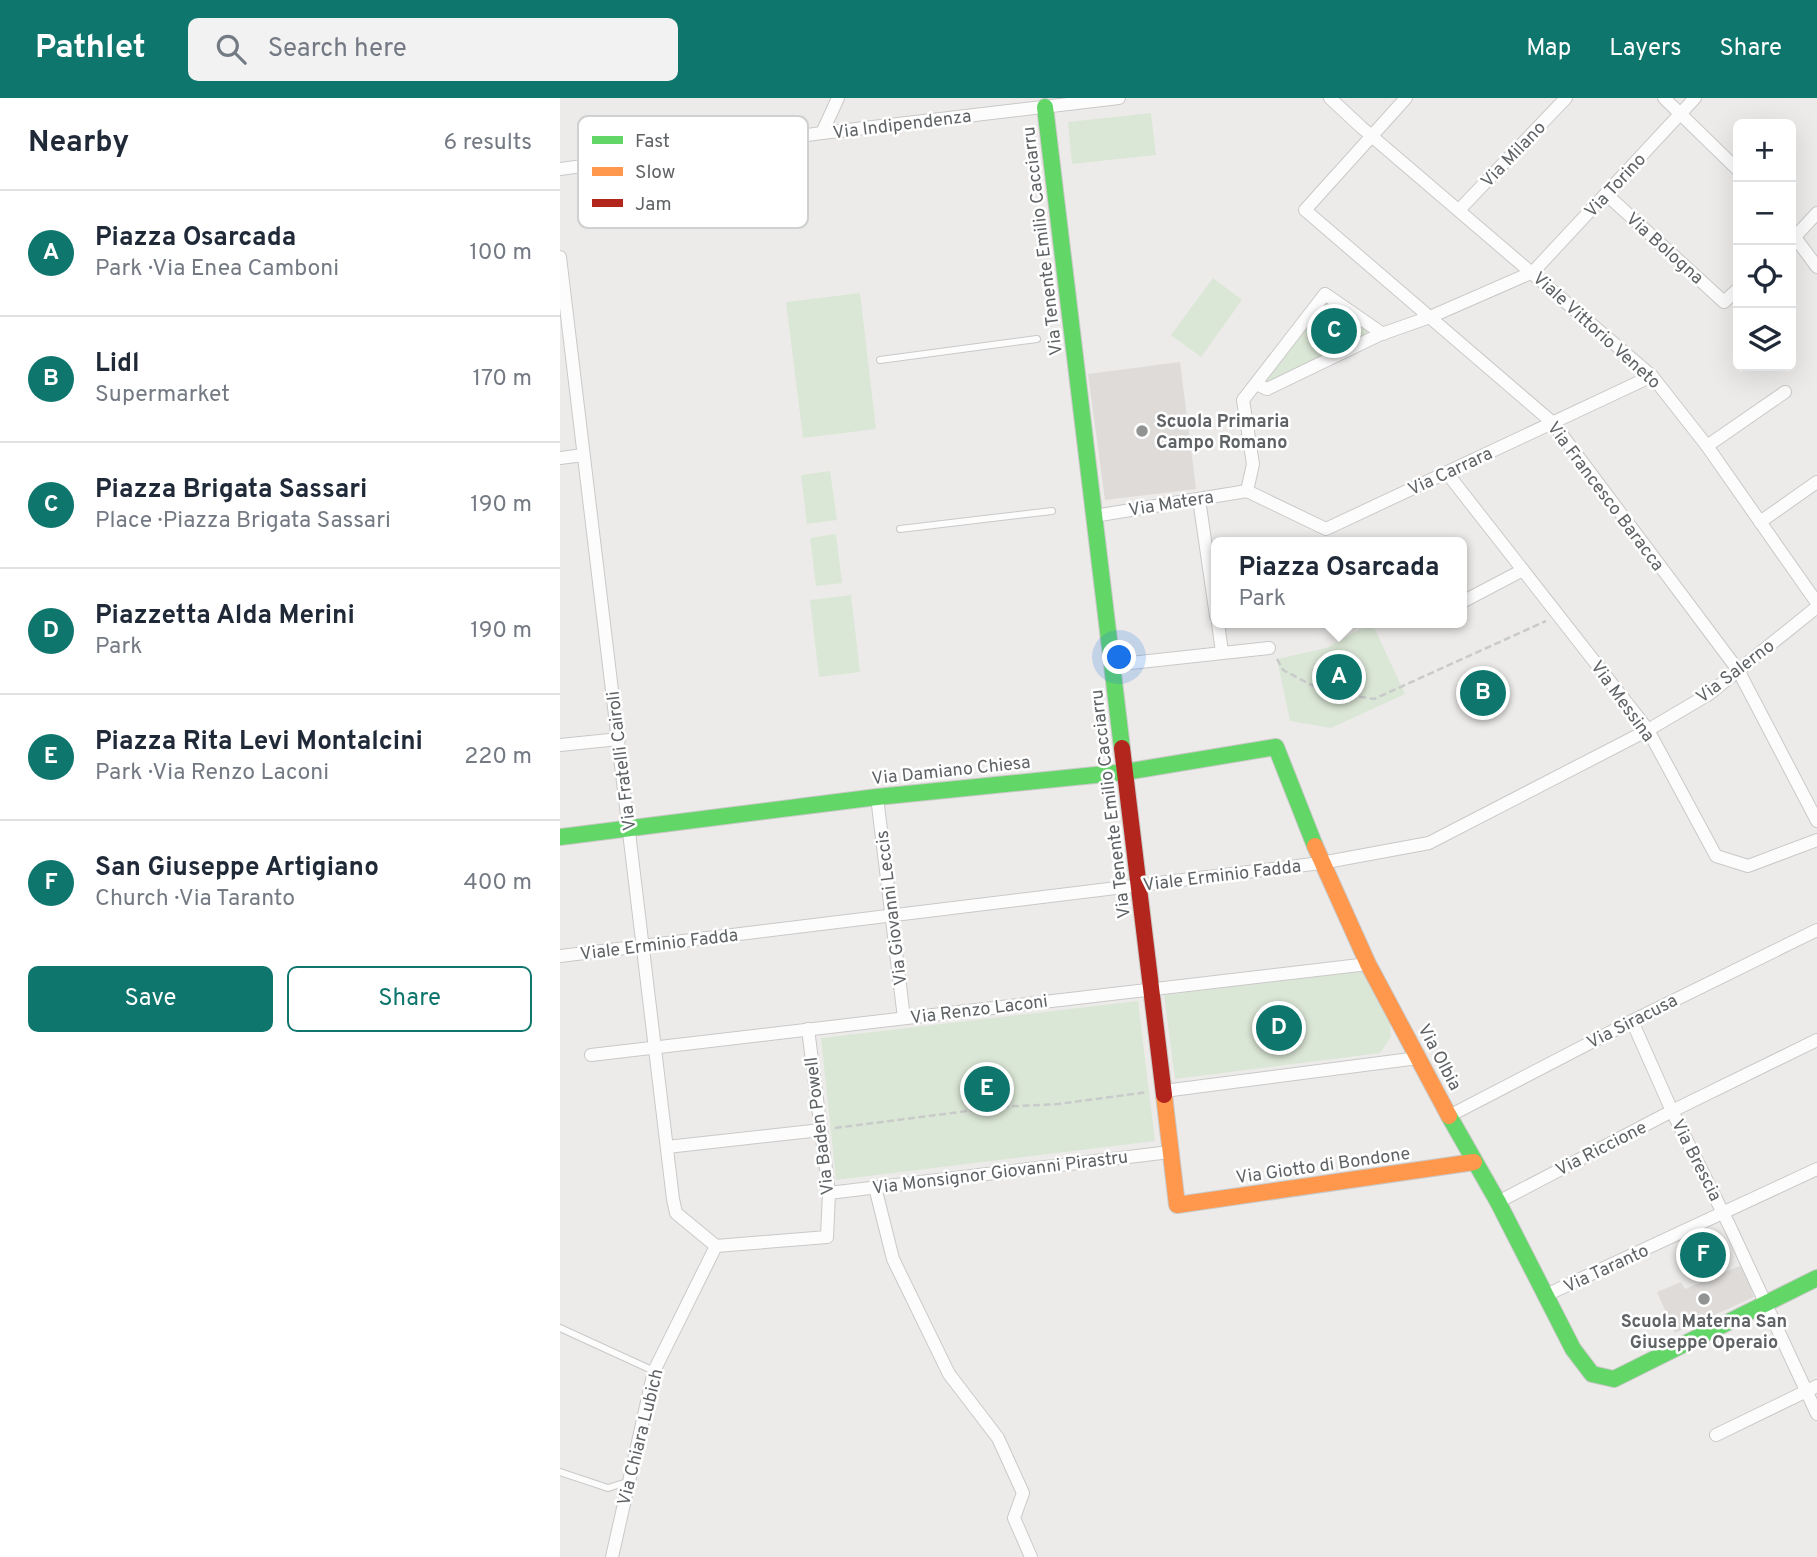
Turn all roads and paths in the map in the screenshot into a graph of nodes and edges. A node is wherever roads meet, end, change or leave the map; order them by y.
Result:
1 (838, 98) edge
2 (1119, 98) edge
3 (1330, 98) edge
4 (1406, 98) edge
5 (1566, 98) edge
6 (1664, 98) edge
7 (1695, 98) edge
8 (1045, 107) junction
9 (1680, 114) junction
10 (822, 133) junction
11 (808, 135) edge
12 (1371, 136) junction
13 (1733, 165) edge
14 (578, 167) edge
15 (560, 169) edge
16 (1606, 194) junction
17 (1460, 210) junction
18 (1817, 213) edge
19 (1796, 233) edge
20 (1796, 242) edge
21 (560, 257) edge
22 (1817, 267) edge
23 (1533, 272) junction
24 (561, 276) edge
25 (1733, 294) edge
26 (1430, 317) junction
27 (1383, 334) junction
28 (1037, 339) dead end
29 (880, 360) dead end
30 (566, 373) edge
31 (1652, 376) junction
32 (1256, 384) junction
33 (1785, 392) dead end
34 (1553, 423) junction
35 (1707, 446) junction
36 (583, 455) junction
37 (560, 458) edge
38 (1447, 472) junction
39 (1817, 482) edge
40 (1247, 491) junction
41 (1199, 499) junction
42 (1052, 511) dead end
43 (1094, 516) junction
44 (1760, 522) junction
45 (900, 529) dead end
46 (1523, 570) junction
47 (1211, 582) edge
48 (1467, 599) edge
49 (1817, 605) edge
50 (1559, 615) junction
51 (1218, 628) edge
52 (1269, 648) dead end
53 (1222, 652) junction
54 (1277, 659) dead end
55 (1112, 665) junction
56 (1738, 670) junction
57 (1648, 730) junction
58 (619, 739) junction
59 (560, 745) edge
60 (1276, 747) joint
61 (1125, 772) junction
62 (877, 797) junction
63 (1817, 821) edge
64 (629, 828) junction
65 (560, 837) edge
66 (1817, 840) edge
67 (1321, 863) junction
68 (1139, 886) junction
69 (893, 916) junction
70 (1817, 930) edge
71 (642, 946) junction
72 (560, 956) edge
73 (1368, 964) junction
74 (1152, 989) junction
75 (904, 1018) junction
76 (1632, 1021) junction
77 (808, 1030) junction
78 (1817, 1040) edge
79 (655, 1047) junction
80 (591, 1055) dead end
81 (1418, 1058) junction
82 (1164, 1091) junction
83 (1672, 1111) junction
84 (1450, 1116) junction
85 (821, 1130) junction
86 (667, 1147) junction
87 (1170, 1152) junction
88 (1474, 1162) junction
89 (1817, 1169) edge
90 (875, 1187) junction
91 (830, 1193) junction
92 (1499, 1202) junction
93 (1177, 1205) joint
94 (1723, 1213) junction
95 (716, 1246) junction
96 (1817, 1278) edge
97 (1546, 1295) junction
98 (1766, 1302) junction
99 (560, 1328) edge
100 (654, 1371) junction
101 (1812, 1389) edge
102 (1817, 1414) edge
103 (1716, 1435) dead end
104 (560, 1472) edge
105 (627, 1482) junction
106 (612, 1557) edge
107 (1031, 1557) edge

1 - 10 street
2 - 8 street, Via Indipendenza
3 - 12 street, Viale Vittorio Veneto
4 - 12 street
5 - 17 street, Via Milano
6 - 9 street
7 - 9 street, Via Torino
8 - 10 street, Via Indipendenza
8 - 43 street, Via Tenente Emilio Cacciarru
9 - 13 street
9 - 16 street, Via Torino
10 - 11 street, Via Indipendenza
12 - 17 street, Viale Vittorio Veneto
12 - 26 street, Via Francesco Baracca
14 - 15 street, Via Indipendenza
16 - 23 street, Via Torino
16 - 25 street, Via Bologna
17 - 23 street, Viale Vittorio Veneto
18 - 19 street
20 - 22 street
21 - 24 street, Via Fratelli Cairoli
23 - 26 street
23 - 31 street, Viale Vittorio Veneto
24 - 30 street, Via Fratelli Cairoli
26 - 27 street
26 - 34 street, Via Francesco Baracca
27 - 32 street
27 - 32 street
28 - 29 lane
30 - 36 street, Via Fratelli Cairoli
31 - 34 street, Via Carrara
31 - 35 street, Viale Vittorio Veneto
32 - 40 street
33 - 35 street
34 - 38 street, Via Carrara
34 - 56 street, Via Francesco Baracca
35 - 44 street, Viale Vittorio Veneto
36 - 37 street
36 - 58 street, Via Fratelli Cairoli
38 - 40 street, Via Carrara
38 - 46 street, Via Messina
39 - 44 street
40 - 41 street, Via Matera
41 - 43 street, Via Matera
41 - 47 street
42 - 45 lane
43 - 55 street, Via Tenente Emilio Cacciarru
44 - 49 street, Viale Vittorio Veneto
46 - 48 street
46 - 50 street, Via Messina
49 - 56 street, Via Salerno
50 - 54 path
50 - 57 street, Via Messina
51 - 53 street
52 - 53 street
53 - 55 street
55 - 61 street, Via Tenente Emilio Cacciarru
56 - 57 street, Via Salerno
56 - 63 street, Via Francesco Baracca
57 - 66 street, Via Messina
57 - 67 street, Viale Erminio Fadda
58 - 59 street
58 - 64 street, Via Fratelli Cairoli
60 - 61 street, Via Damiano Chiesa
60 - 67 street, Via Olbia
61 - 62 street, Via Damiano Chiesa
61 - 68 street, Via Tenente Emilio Cacciarru
62 - 64 street, Via Damiano Chiesa
62 - 69 street, Via Giovanni Leccis
64 - 65 street, Via Damiano Chiesa
64 - 71 street, Via Fratelli Cairoli
67 - 68 street, Viale Erminio Fadda
67 - 73 street, Via Olbia
68 - 69 street, Viale Erminio Fadda
68 - 74 street, Via Tenente Emilio Cacciarru
69 - 71 street, Viale Erminio Fadda
69 - 75 street, Via Giovanni Leccis
70 - 76 street, Via Siracusa
71 - 72 street, Viale Erminio Fadda
71 - 79 street, Via Fratelli Cairoli
73 - 74 street, Via Renzo Laconi
73 - 81 street, Via Olbia
74 - 75 street, Via Renzo Laconi
74 - 82 street, Via Tenente Emilio Cacciarru
75 - 77 street, Via Renzo Laconi
76 - 83 street, Via Brescia
76 - 84 street, Via Siracusa
77 - 79 street, Via Renzo Laconi
77 - 85 street, Via Baden Powell
78 - 83 street, Via Riccione
79 - 80 street, Via Renzo Laconi
79 - 86 street, Via Fratelli Cairoli
81 - 82 street
81 - 84 street, Via Olbia
82 - 85 path
82 - 87 street, Via Tenente Emilio Cacciarru
83 - 92 street, Via Riccione
83 - 94 street, Via Brescia
84 - 88 street, Via Olbia
85 - 86 street
85 - 91 street, Via Baden Powell
86 - 95 street, Via Fratelli Cairoli
87 - 90 street, Via Monsignor Giovanni Pirastru
87 - 93 street, Via Tenente Emilio Cacciarru
88 - 92 street, Via Olbia
88 - 93 street, Via Giotto di Bondone
89 - 94 street, Via Taranto
90 - 91 street, Via Monsignor Giovanni Pirastru
90 - 107 street
91 - 95 street, Via Baden Powell
92 - 97 street, Via Olbia
94 - 97 street, Via Taranto
94 - 98 street, Via Brescia
95 - 100 street, Via Chiara Lubich
96 - 98 street
97 - 98 street, Via Olbia
98 - 101 street, Via Brescia
99 - 100 lane
100 - 105 street, Via Chiara Lubich
101 - 102 street, Via Brescia
101 - 103 street
104 - 105 lane
105 - 106 street, Via Chiara Lubich

